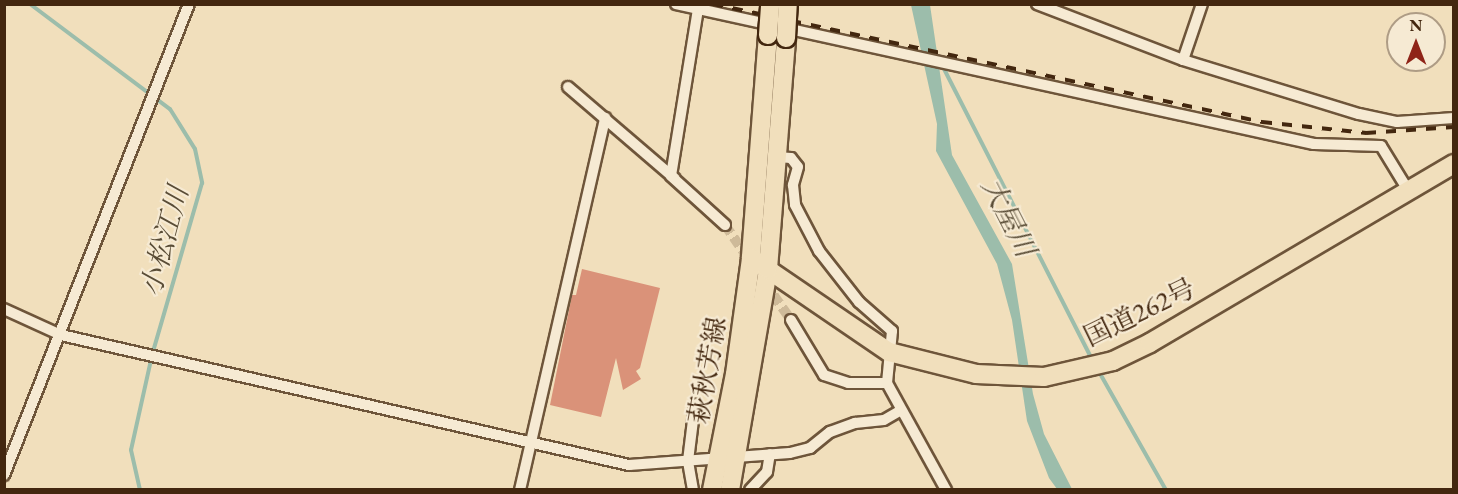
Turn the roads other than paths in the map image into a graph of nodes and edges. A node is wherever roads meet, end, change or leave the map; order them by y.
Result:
1 (189, 4) edge
2 (676, 4) edge
3 (770, 4) edge
4 (788, 4) edge
5 (1037, 4) edge
6 (1202, 4) edge
7 (698, 9) junction
8 (1183, 60) junction
9 (568, 87) dead end
10 (605, 118) junction
11 (1454, 118) edge
12 (777, 157) junction
13 (1454, 164) edge
14 (674, 178) junction
15 (1408, 190) junction
16 (725, 225) tunnel mouth
17 (751, 258) junction
18 (768, 269) junction
19 (4, 309) edge
20 (791, 320) tunnel mouth
21 (61, 335) junction
22 (889, 351) junction
23 (887, 383) junction
24 (695, 404) dead end
25 (901, 410) junction
26 (530, 444) junction
27 (770, 454) junction
28 (737, 455) junction
29 (718, 458) junction
30 (688, 461) junction
31 (4, 475) edge
32 (520, 489) edge
33 (693, 489) edge
34 (712, 489) edge
35 (730, 489) edge
36 (750, 489) edge
37 (946, 489) edge

1 - 21 street
2 - 7 street
3 - 17 main road, bridge
4 - 12 main road, bridge
5 - 8 street
6 - 8 street
7 - 14 street
7 - 15 street
8 - 11 street
9 - 10 street
10 - 14 street
10 - 26 street
12 - 18 main road
12 - 22 street
13 - 15 main road, 国道262号
14 - 16 street
15 - 22 main road, 国道262号
17 - 18 main road, 国道262号
17 - 29 main road, 萩秋芳線
18 - 22 main road, 国道262号
18 - 28 main road, 萩秋芳線
19 - 21 street
20 - 23 street
21 - 26 street
21 - 31 street
22 - 23 street
23 - 25 street
24 - 30 street
25 - 27 street
25 - 37 street
26 - 30 street
26 - 32 street
27 - 28 street
27 - 36 street
28 - 29 street
28 - 35 main road, 萩秋芳線
29 - 30 street
29 - 34 main road, 萩秋芳線
30 - 33 street

